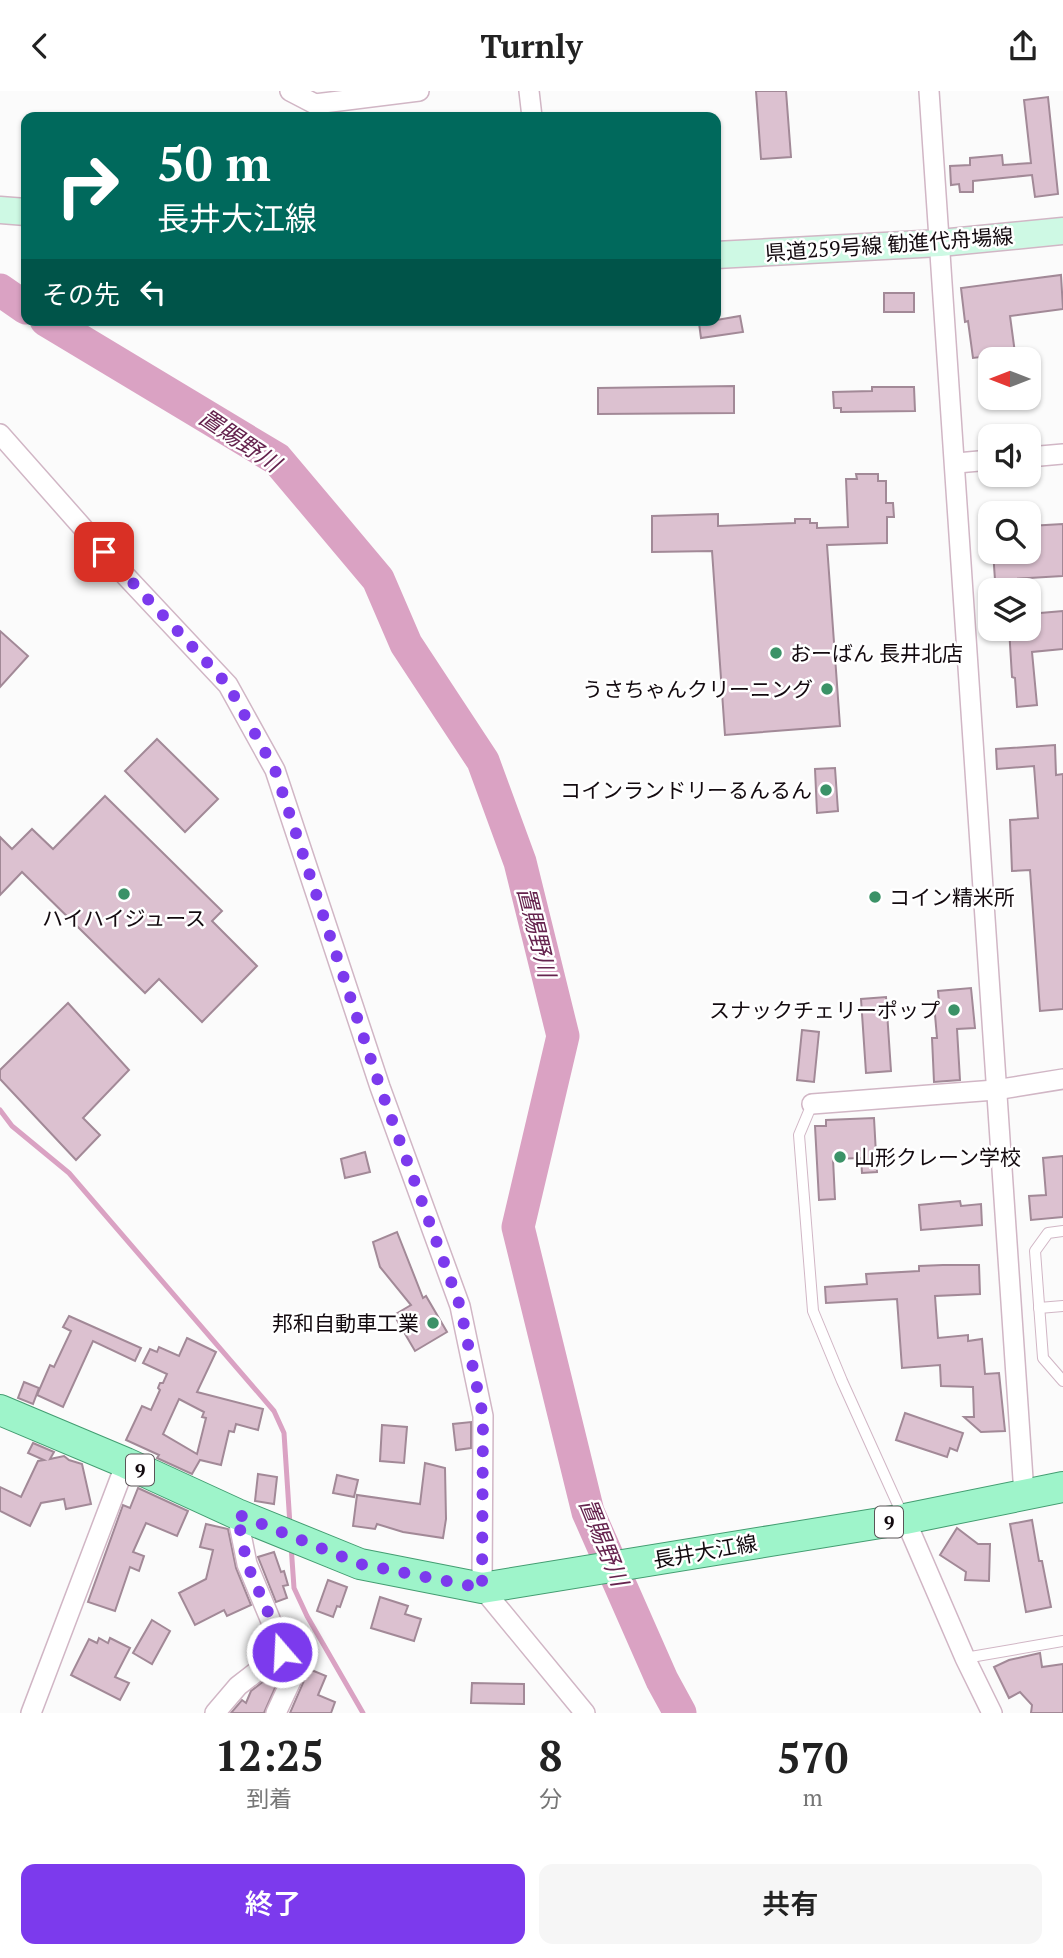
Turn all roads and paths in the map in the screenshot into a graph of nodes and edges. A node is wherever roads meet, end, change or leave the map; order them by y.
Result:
1 (290, 91) edge
2 (419, 91) edge
3 (530, 91) edge
4 (929, 91) edge
5 (532, 112) edge
6 (0, 209) edge
7 (21, 211) edge
8 (1063, 231) edge
9 (940, 243) junction
10 (721, 255) edge
11 (0, 434) edge
12 (1063, 454) edge
13 (1041, 456) edge
14 (978, 461) edge
15 (957, 463) junction
16 (1063, 1079) edge
17 (995, 1090) junction
18 (812, 1104) joint
19 (1063, 1231) edge
20 (1063, 1306) edge
21 (1039, 1308) junction
22 (1063, 1381) edge
23 (0, 1410) edge
24 (126, 1463) junction
25 (1063, 1487) edge
26 (1024, 1494) junction
27 (237, 1514) junction
28 (905, 1519) junction
29 (482, 1588) junction
30 (1063, 1641) edge
31 (282, 1652) junction
32 (965, 1658) junction
33 (31, 1713) edge
34 (215, 1713) edge
35 (276, 1713) edge
36 (585, 1713) edge
37 (992, 1713) edge

1 - 2 street
3 - 5 street
4 - 9 street
6 - 7 main road
8 - 9 main road, 県道259号線 勧進代舟場線
9 - 10 main road, 県道259号線 勧進代舟場線
9 - 15 street
11 - 29 street
12 - 13 street
14 - 15 street
15 - 17 street
16 - 17 street
17 - 18 street
17 - 26 street
18 - 28 lane
19 - 21 lane
20 - 21 lane
21 - 22 lane
23 - 24 main road, 長井大江線 / 9
24 - 27 main road, 長井大江線 / 9
24 - 33 street
25 - 26 main road, 長井大江線 / 9
26 - 28 main road, 長井大江線 / 9
27 - 29 main road, 長井大江線 / 9
27 - 31 street
28 - 29 main road, 長井大江線 / 9
28 - 32 street
29 - 36 street
30 - 32 lane
31 - 34 street
31 - 35 street
32 - 37 street

